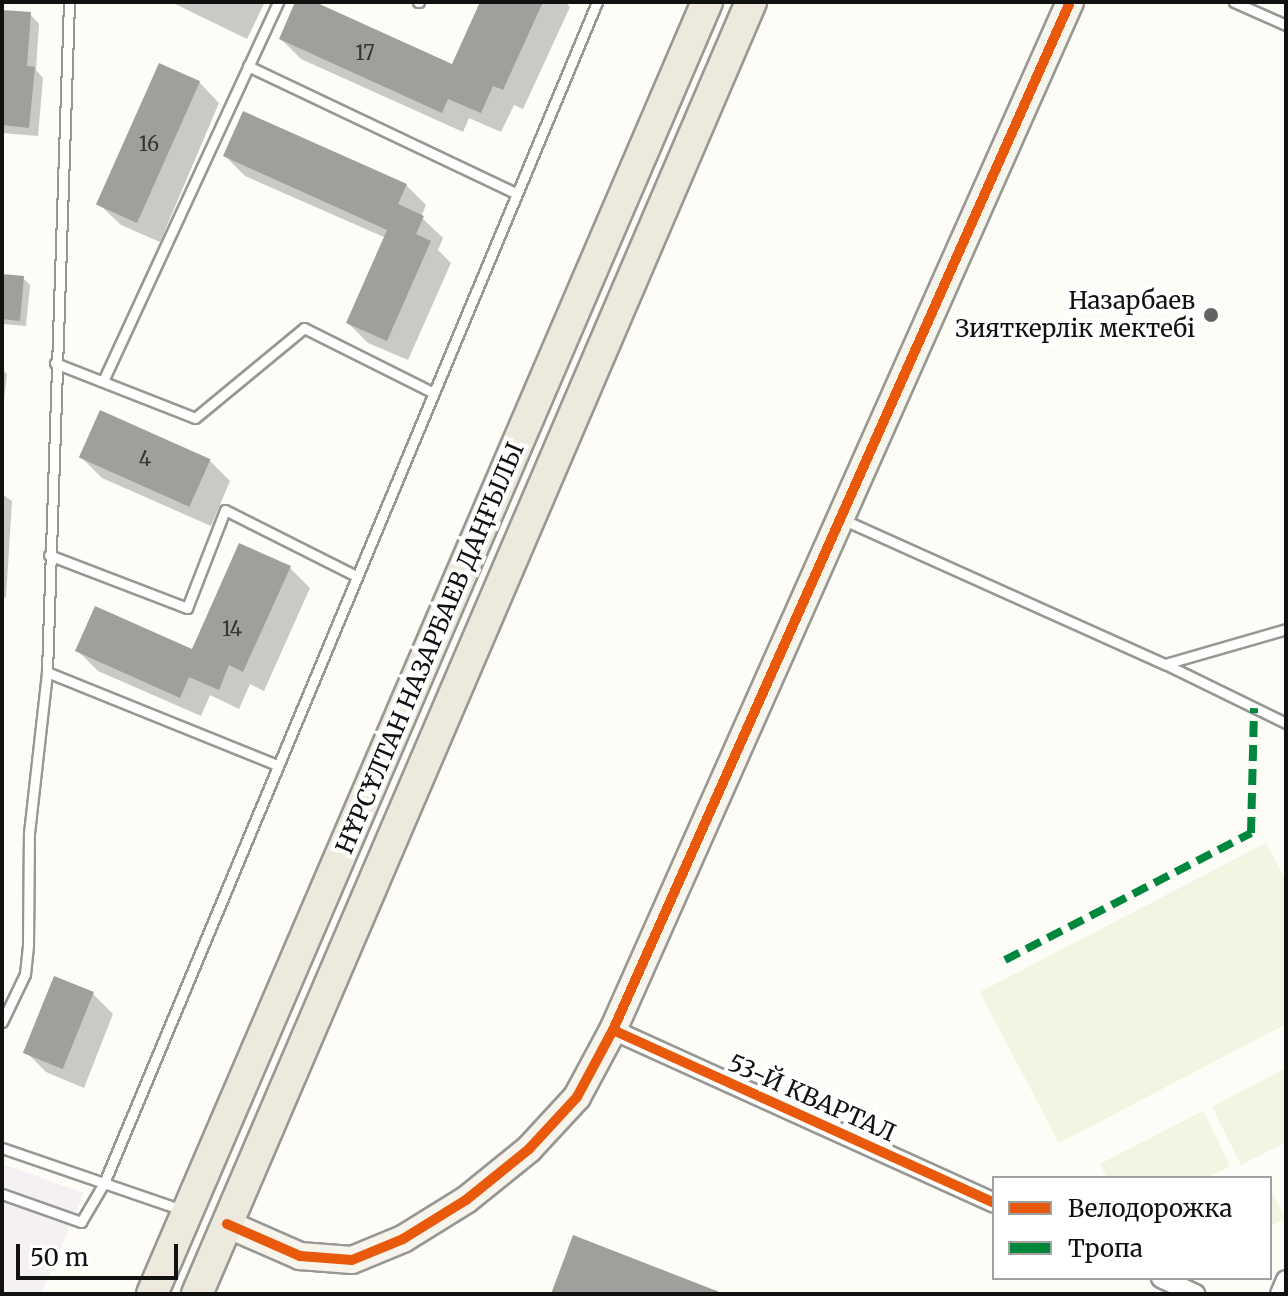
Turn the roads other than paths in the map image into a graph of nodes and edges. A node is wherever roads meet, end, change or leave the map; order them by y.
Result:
1 (69, 2) edge
2 (278, 2) edge
3 (597, 2) edge
4 (707, 2) edge
5 (751, 2) edge
6 (1070, 2) edge
7 (1234, 2) edge
8 (1286, 25) edge
9 (248, 66) junction
10 (516, 193) junction
11 (55, 363) junction
12 (103, 381) junction
13 (432, 392) junction
14 (841, 519) junction
15 (49, 555) junction
16 (354, 575) junction
17 (1286, 629) edge
18 (1165, 664) junction
19 (47, 672) junction
20 (1286, 723) edge
21 (275, 764) junction
22 (2, 1022) edge
23 (613, 1030) junction
24 (2, 1148) edge
25 (104, 1183) junction
26 (2, 1194) edge
27 (992, 1202) edge
28 (188, 1212) junction
29 (227, 1224) junction
30 (1165, 1280) edge
31 (1286, 1280) edge
32 (152, 1294) edge
33 (197, 1294) edge
34 (1196, 1294) edge
35 (1280, 1294) edge

1 - 11 lane
2 - 9 lane
3 - 10 lane
4 - 28 main road, НҰРСҰЛТАН НАЗАРБАЕВ ДАҢҒЫЛЫ
5 - 29 main road, НҰРСҰЛТАН НАЗАРБАЕВ ДАҢҒЫЛЫ
6 - 14 street
7 - 8 lane
9 - 10 lane
9 - 12 lane
10 - 13 lane
11 - 12 lane
11 - 15 lane
12 - 13 lane
13 - 16 lane
14 - 18 lane
14 - 23 street
15 - 16 lane
15 - 19 lane
16 - 21 lane
17 - 18 lane
18 - 20 lane
19 - 21 lane
19 - 22 lane
21 - 25 lane
23 - 27 street, 53-Й КВАРТАЛ
23 - 29 street
24 - 25 lane
25 - 26 lane
25 - 28 lane
28 - 29 main road
28 - 32 main road, НҰРСҰЛТАН НАЗАРБАЕВ ДАҢҒЫЛЫ
29 - 33 main road, НҰРСҰЛТАН НАЗАРБАЕВ ДАҢҒЫЛЫ
30 - 34 street
31 - 35 street

